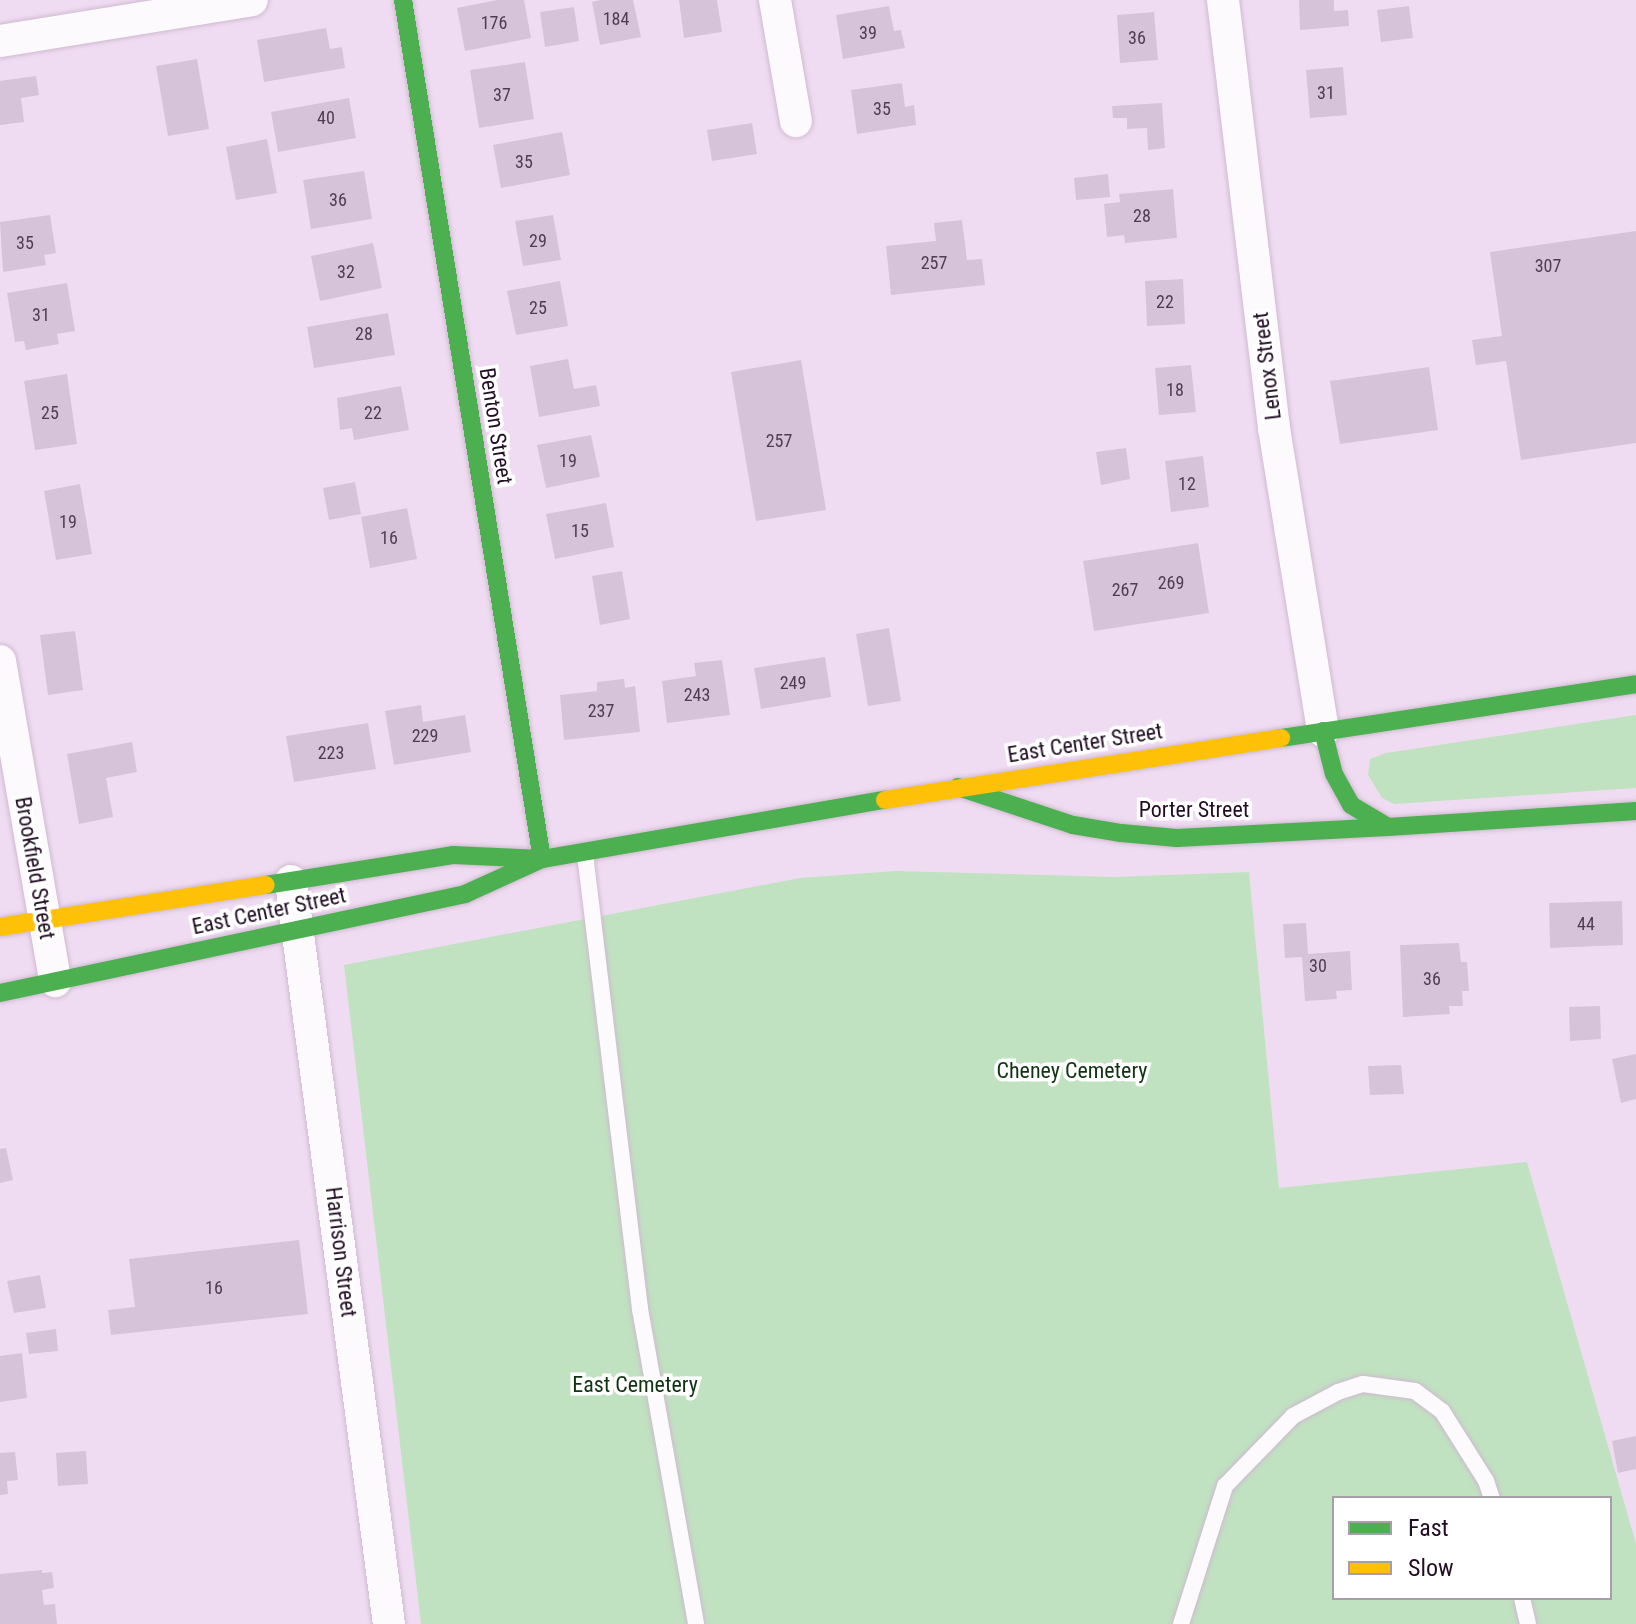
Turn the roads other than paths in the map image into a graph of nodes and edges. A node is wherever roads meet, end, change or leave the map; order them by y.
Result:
1 (252, 0) edge
2 (403, 0) edge
3 (775, 0) edge
4 (1223, 0) edge
5 (0, 41) edge
6 (796, 121) dead end
7 (0, 661) edge
8 (1636, 684) edge
9 (1323, 731) junction
10 (958, 787) junction
11 (1636, 811) edge
12 (1388, 827) junction
13 (585, 851) junction
14 (542, 859) junction
15 (291, 881) junction
16 (44, 920) junction
17 (0, 927) edge
18 (297, 929) junction
19 (55, 981) junction
20 (0, 993) edge
21 (1491, 1496) edge
22 (1522, 1600) edge
23 (389, 1624) edge
24 (696, 1624) edge
25 (1181, 1624) edge
26 (1528, 1624) edge

1 - 5 street
2 - 14 main road, Benton Street
3 - 6 street
4 - 9 street, Lenox Street
7 - 16 street, Brookfield Street
8 - 9 main road, East Center Street
9 - 10 main road, East Center Street
9 - 12 main road
10 - 12 main road, Porter Street
10 - 13 main road, East Center Street
11 - 12 main road, Porter Street
13 - 14 main road, East Center Street
13 - 24 lane
14 - 15 main road, East Center Street
14 - 18 main road, East Center Street
15 - 16 main road, East Center Street
15 - 18 street, Harrison Street
16 - 17 main road, East Center Street
16 - 19 street, Brookfield Street
18 - 19 main road, East Center Street
18 - 23 street, Harrison Street
19 - 20 main road, East Center Street
21 - 25 lane
22 - 26 lane

